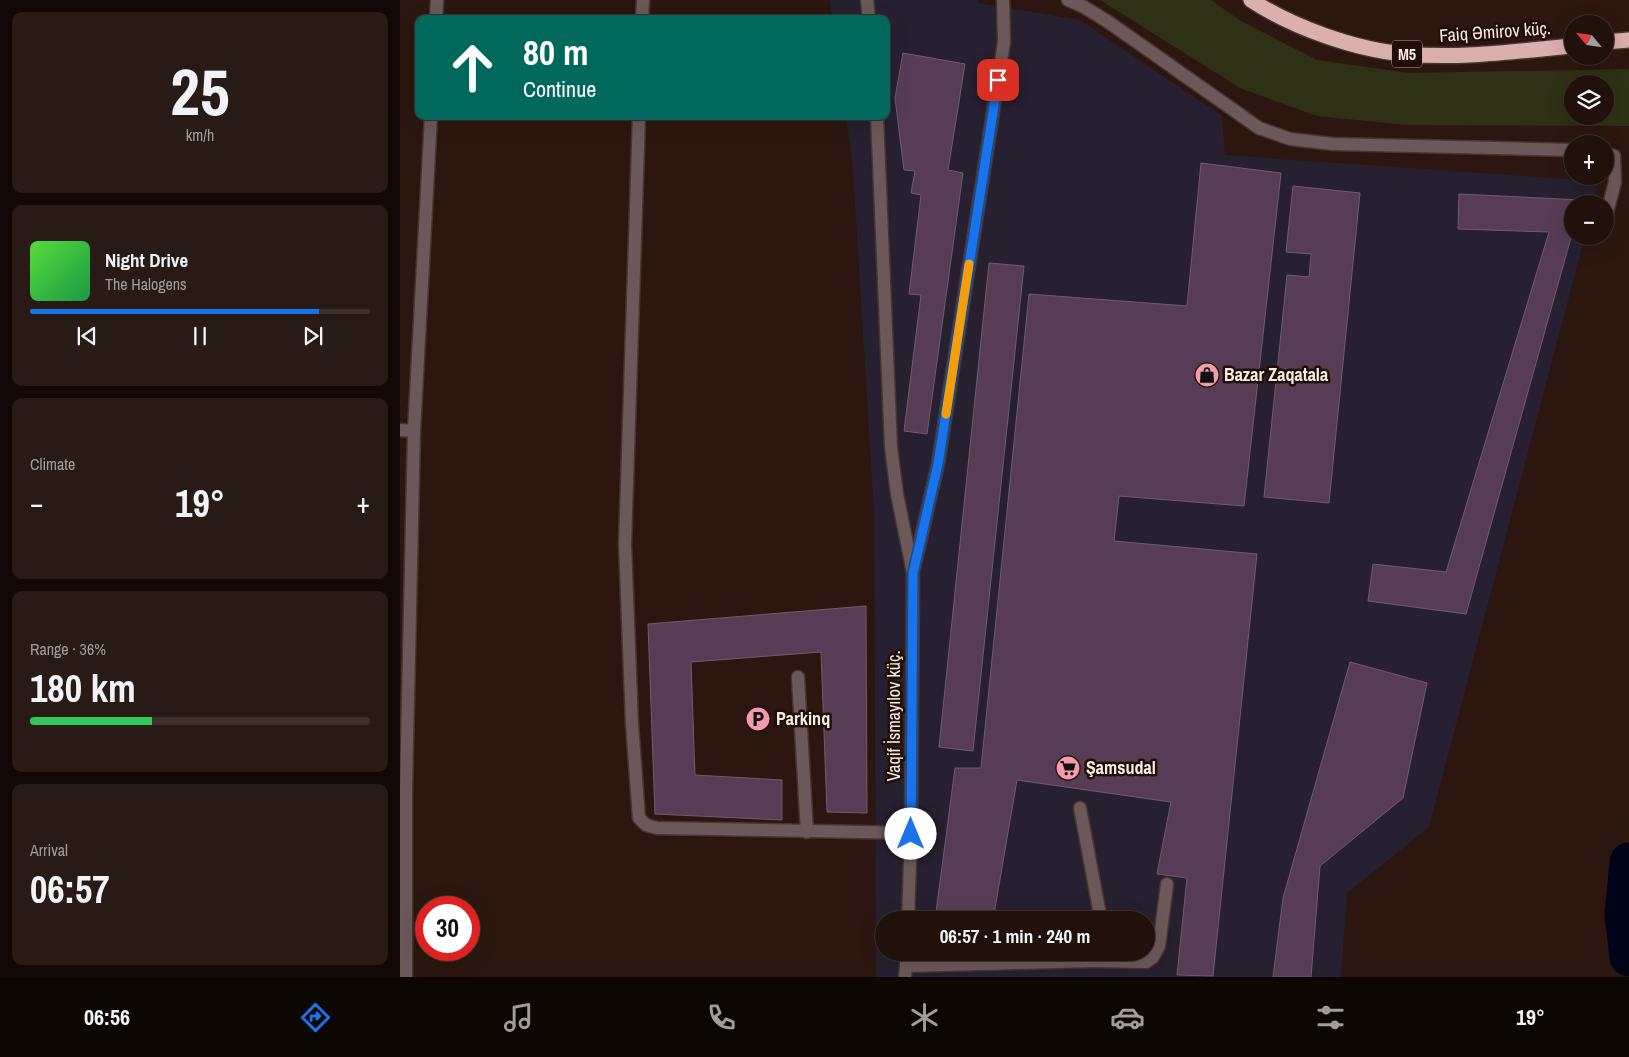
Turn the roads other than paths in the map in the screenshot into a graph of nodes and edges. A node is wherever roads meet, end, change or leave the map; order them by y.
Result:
1 (437, 0) edge
2 (643, 0) edge
3 (867, 0) edge
4 (1003, 0) edge
5 (1068, 0) edge
6 (1251, 0) edge
7 (436, 15) edge
8 (642, 15) edge
9 (869, 15) edge
10 (1629, 40) edge
11 (1614, 41) edge
12 (1564, 47) edge
13 (431, 120) edge
14 (639, 120) edge
15 (877, 120) edge
16 (1564, 150) edge
17 (1614, 156) edge
18 (1612, 195) edge
19 (400, 430) edge
20 (414, 431) junction
21 (913, 573) junction
22 (798, 677) dead end
23 (403, 789) edge
24 (1080, 808) dead end
25 (807, 832) junction
26 (911, 834) junction
27 (1167, 884) dead end
28 (908, 911) edge
29 (1099, 911) edge
30 (1155, 953) edge
31 (1045, 961) edge
32 (906, 972) edge
33 (406, 977) edge

1 - 7 street
2 - 8 street
3 - 9 street
4 - 21 street
5 - 16 street
6 - 12 highway, Faiq Əmirov küç. / M5
10 - 11 highway
13 - 20 street
14 - 25 street
15 - 21 street
17 - 18 street
19 - 20 street
20 - 23 street
21 - 26 street, Vaqif İsmayılov küç.
22 - 25 street
23 - 33 street
24 - 29 street
25 - 26 street
26 - 28 street, Vaqif İsmayılov küç.
27 - 30 street
31 - 32 street

